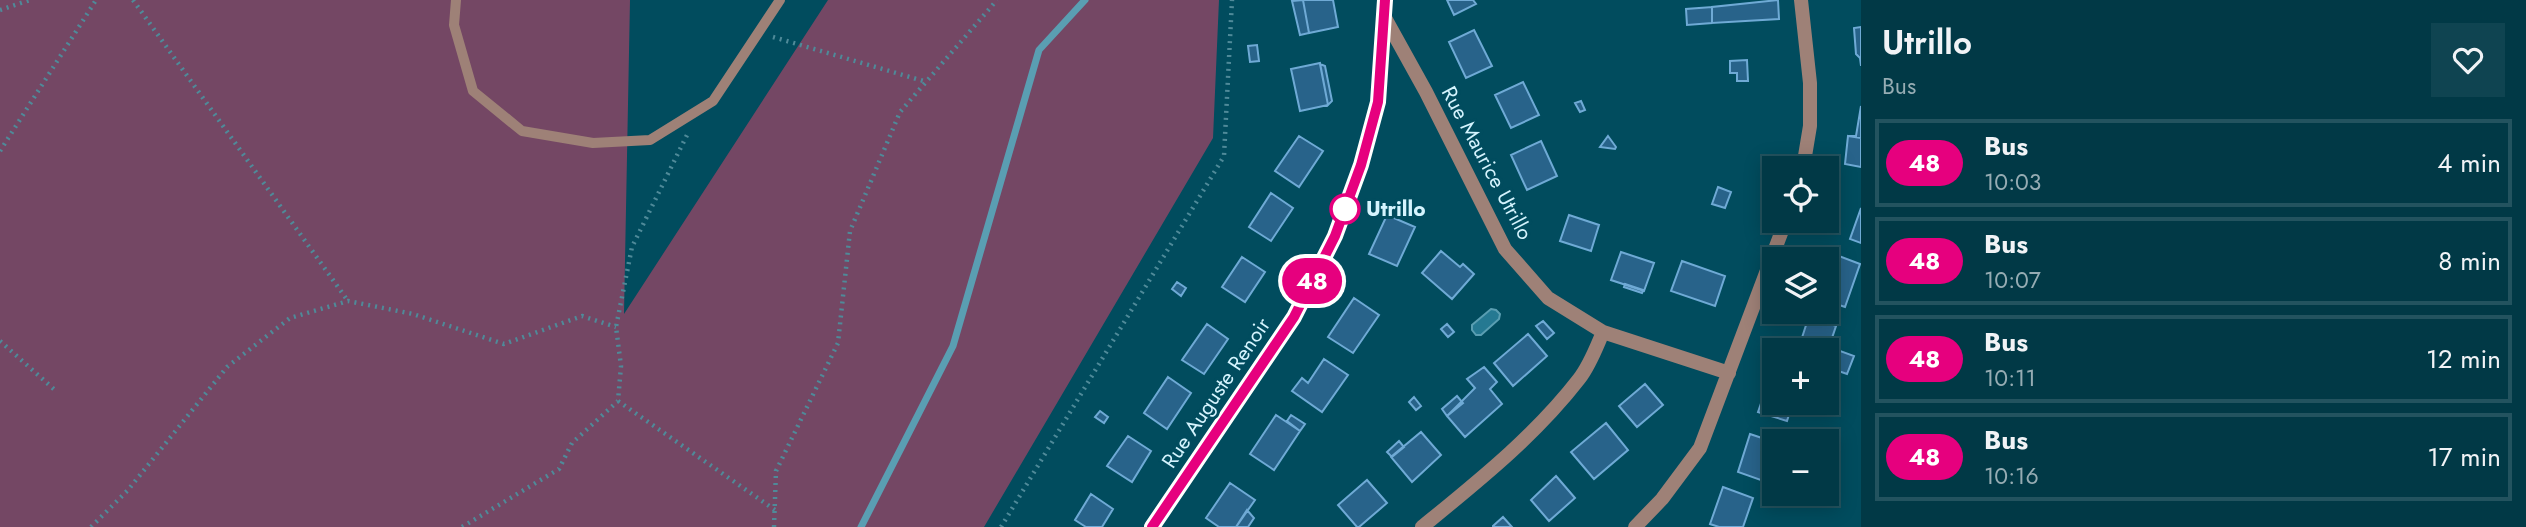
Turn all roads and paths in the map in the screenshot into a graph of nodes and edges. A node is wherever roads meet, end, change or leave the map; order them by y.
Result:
1 (30, 0) edge
2 (96, 0) edge
3 (133, 0) edge
4 (456, 0) edge
5 (780, 0) edge
6 (997, 0) edge
7 (1233, 0) edge
8 (1385, 0) edge
9 (1801, 0) edge
10 (0, 10) edge
11 (1384, 16) junction
12 (759, 32) junction
13 (927, 82) junction
14 (701, 108) junction
15 (0, 151) edge
16 (1805, 156) edge
17 (1781, 233) edge
18 (348, 301) junction
19 (616, 327) junction
20 (1603, 332) junction
21 (0, 341) edge
22 (1729, 373) junction
23 (56, 391) dead end
24 (618, 401) junction
25 (775, 510) junction
26 (1642, 526) edge
27 (91, 527) edge
28 (462, 527) edge
29 (774, 527) edge
30 (1001, 527) edge
31 (1152, 527) edge
32 (1422, 527) edge

1 - 10 path
2 - 15 path
3 - 18 path
4 - 14 lane
5 - 12 lane
6 - 13 path
7 - 30 path
8 - 11 street, Rue Auguste Renoir
9 - 16 street
11 - 20 street, Rue Maurice Utrillo
11 - 31 street, Rue Auguste Renoir
12 - 13 path
12 - 14 lane
13 - 25 path
14 - 19 path
17 - 22 street
18 - 19 path
18 - 27 path
19 - 24 path
20 - 22 street, Rue Maurice Utrillo
20 - 32 street
21 - 23 path
22 - 26 street
24 - 25 path
24 - 28 path
25 - 29 path

